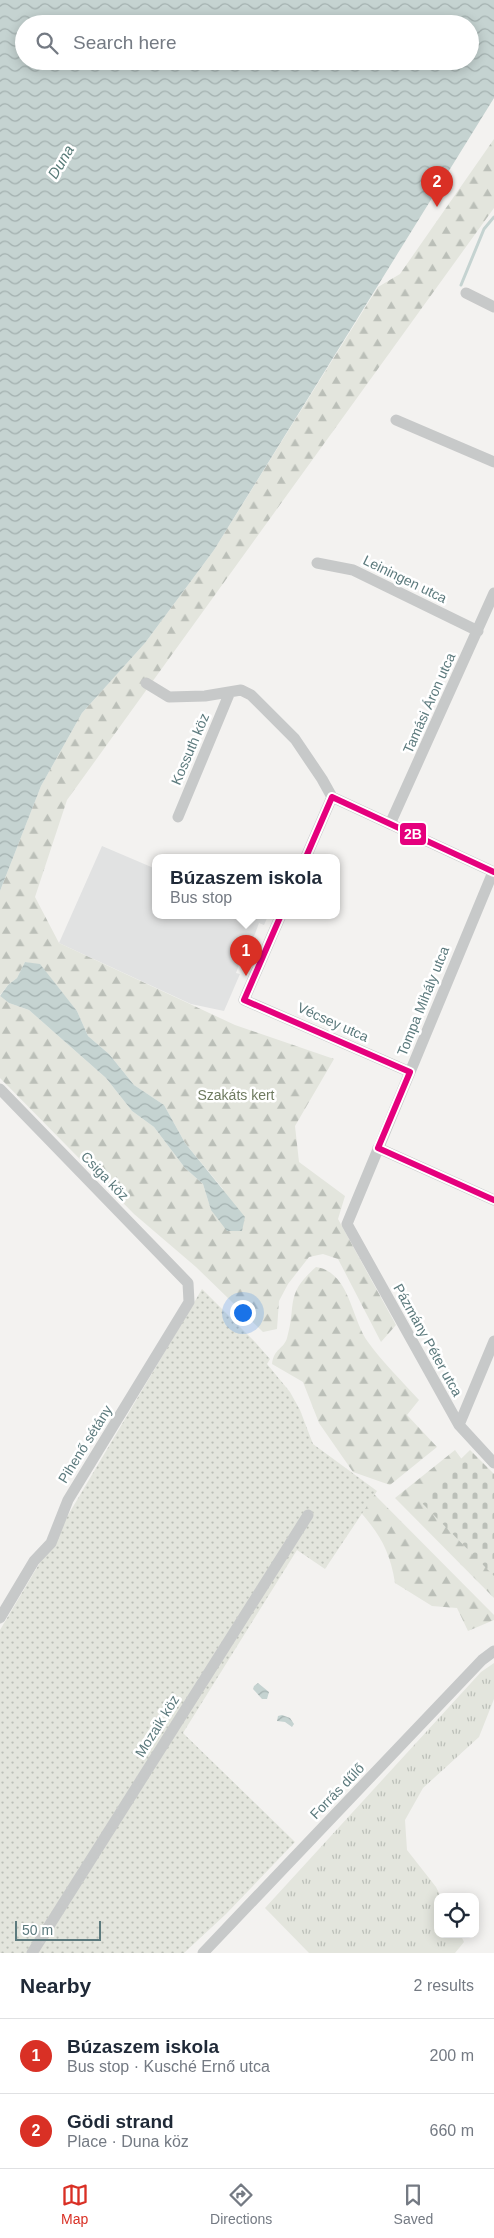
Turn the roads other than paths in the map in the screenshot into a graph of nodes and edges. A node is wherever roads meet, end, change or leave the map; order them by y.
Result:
1 (466, 293) dead end
2 (494, 307) edge
3 (396, 420) dead end
4 (494, 462) edge
5 (316, 563) dead end
6 (494, 593) edge
7 (478, 631) junction
8 (146, 683) dead end
9 (230, 692) junction
10 (332, 798) junction
11 (178, 817) dead end
12 (390, 824) junction
13 (307, 854) edge
14 (493, 872) edge
15 (279, 919) edge
16 (410, 1072) junction
17 (0, 1089) edge
18 (378, 1148) junction
19 (494, 1200) edge
20 (347, 1224) joint
21 (188, 1283) joint
22 (494, 1341) edge
23 (458, 1426) junction
24 (494, 1463) edge
25 (308, 1515) dead end
26 (0, 1618) edge
27 (494, 1651) edge
28 (32, 1953) edge
29 (203, 1953) edge

1 - 2 street
3 - 4 street
5 - 7 street, Leiningen utca
6 - 7 street, Tamási Áron utca
7 - 12 street, Tamási Áron utca
8 - 9 street
9 - 10 street
9 - 11 street, Kossuth köz
10 - 12 street
10 - 13 street
12 - 14 street
14 - 16 street, Tompa Mihály utca
15 - 16 street, Vécsey utca
16 - 18 street, Tompa Mihály utca
17 - 21 street, Csiga köz
18 - 19 street
18 - 20 street, Tompa Mihály utca
20 - 23 street, Pázmány Péter utca
21 - 26 street, Pihenő sétány
22 - 23 street
23 - 24 street, Pázmány Péter utca
25 - 28 street, Mozaik köz
27 - 29 street, Forrás dűlő

